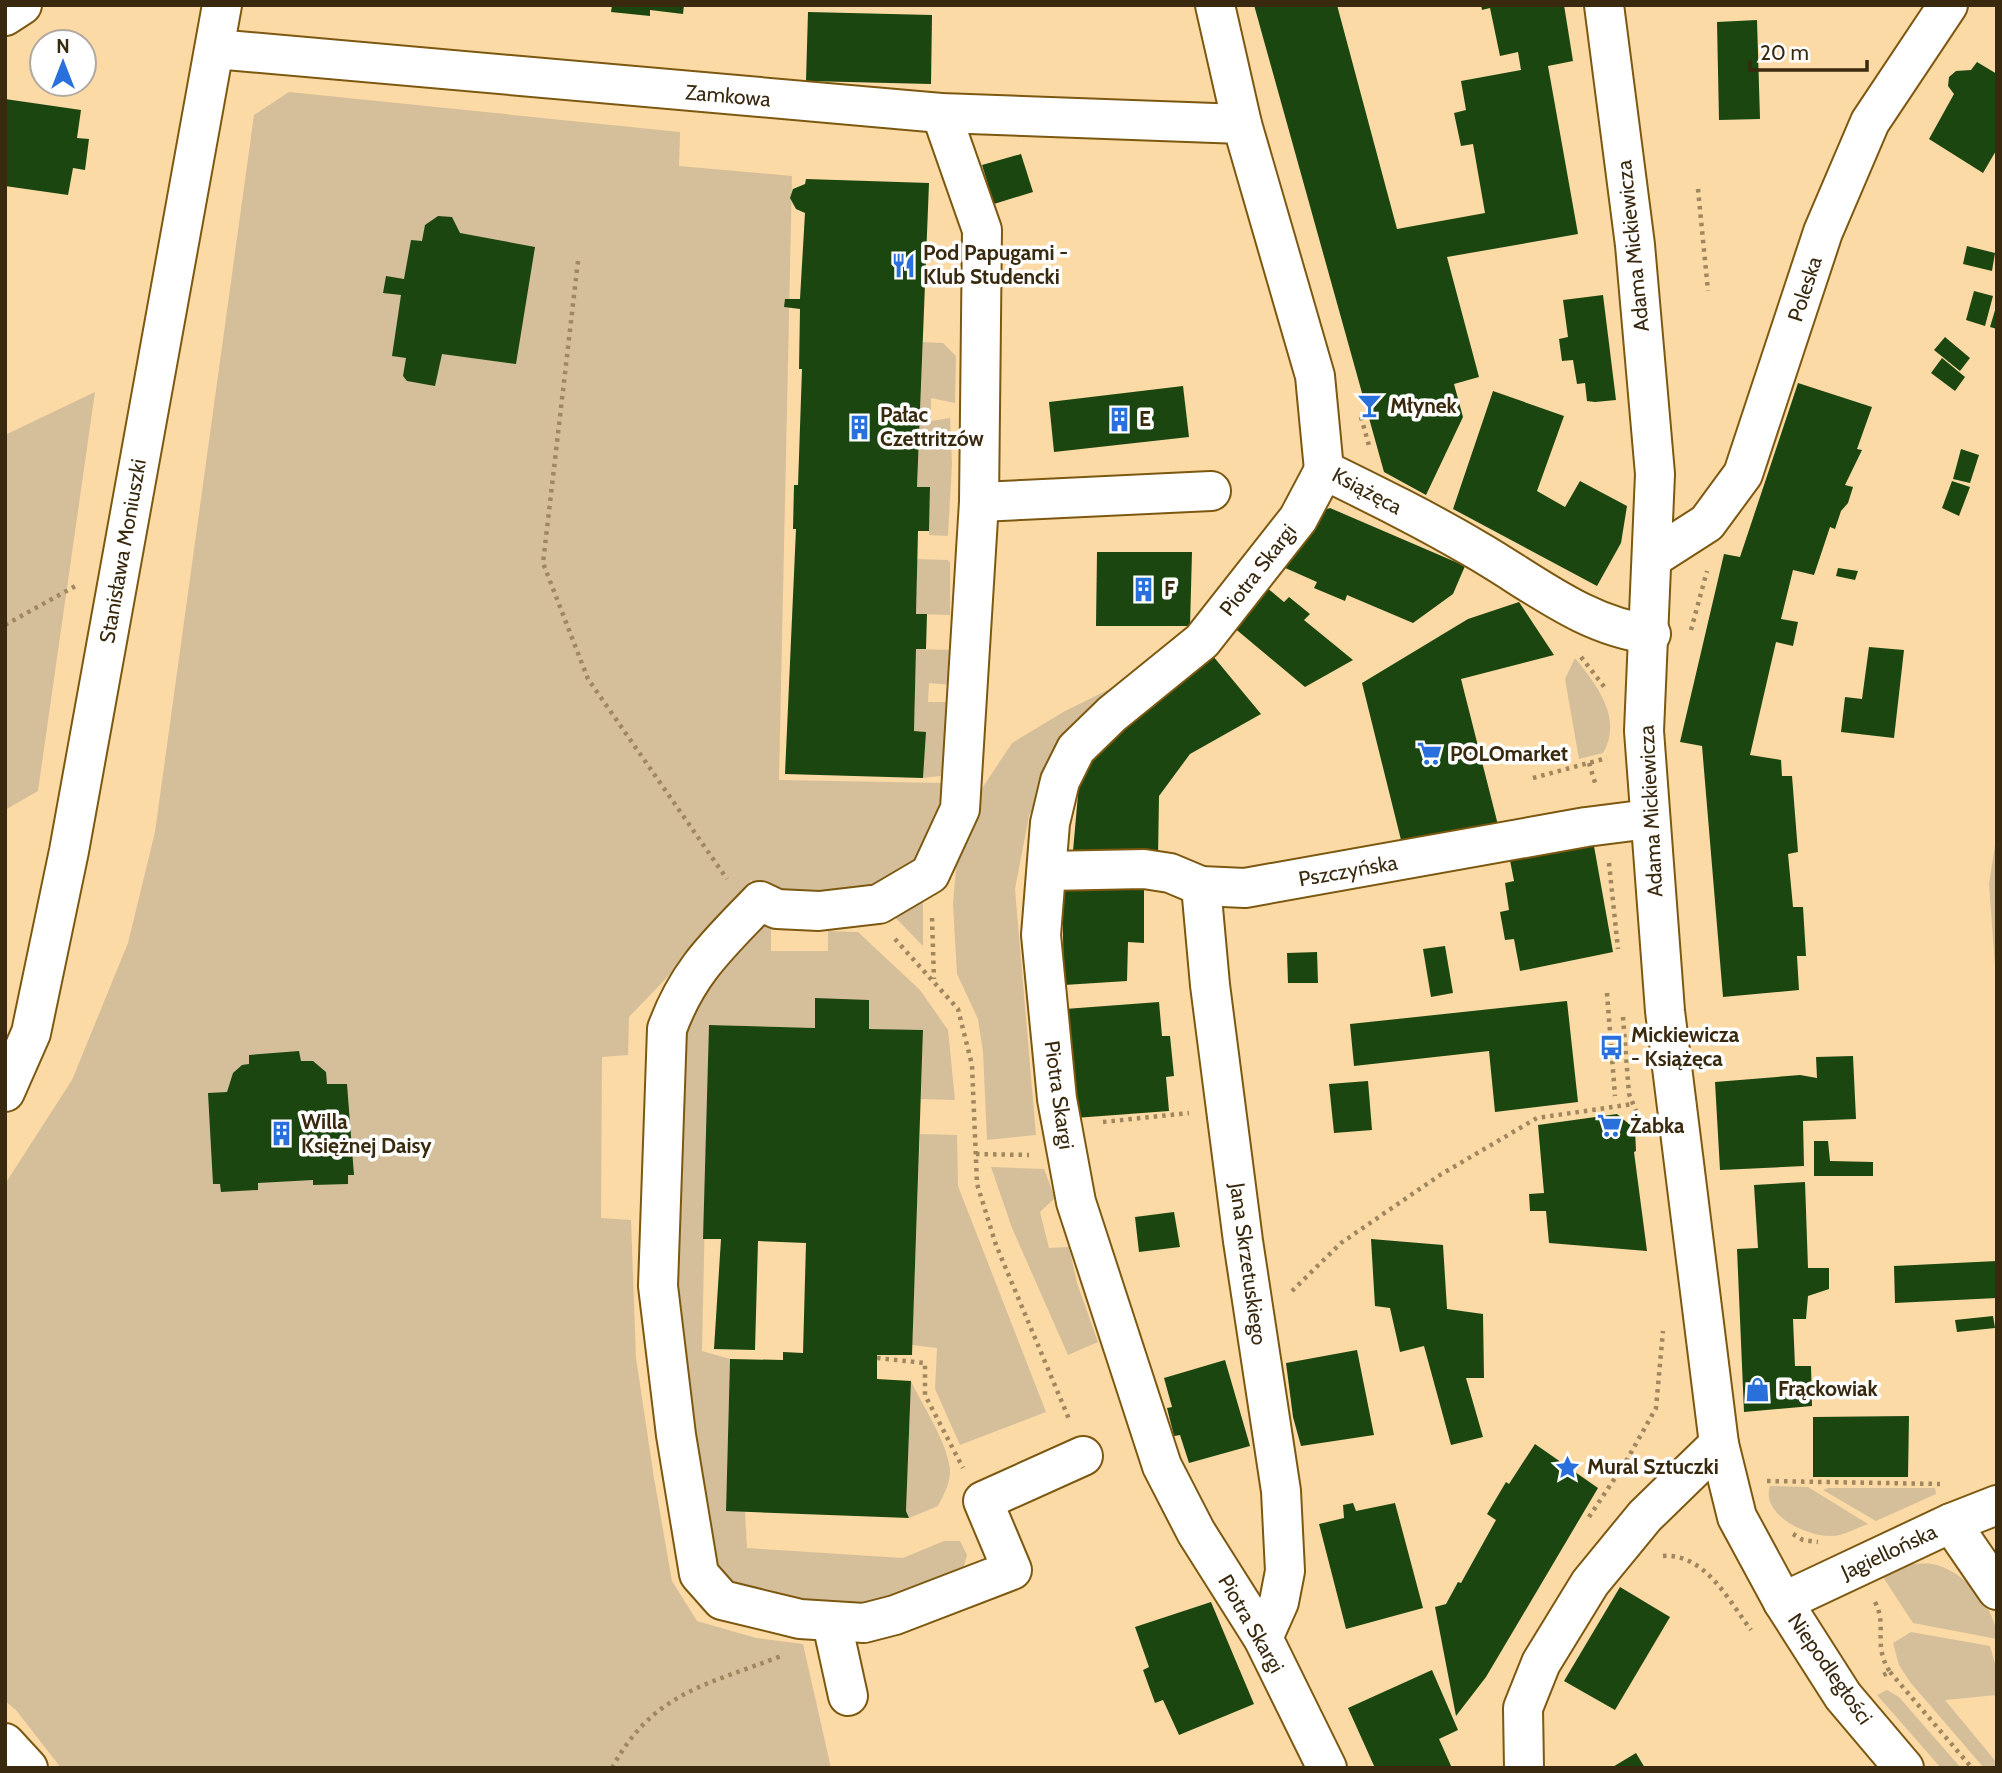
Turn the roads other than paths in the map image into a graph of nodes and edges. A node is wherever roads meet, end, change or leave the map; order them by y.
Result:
1 (22, 5) edge
2 (222, 5) edge
3 (1215, 5) edge
4 (1604, 5) edge
5 (1948, 5) edge
6 (5, 16) edge
7 (215, 49) junction
8 (941, 113) junction
9 (1242, 124) junction
10 (1324, 470) junction
11 (1210, 491) dead end
12 (979, 502) junction
13 (1654, 557) junction
14 (1651, 634) junction
15 (1649, 819) junction
16 (1047, 871) junction
17 (1201, 886) junction
18 (5, 1092) edge
19 (1719, 1444) junction
20 (1083, 1455) road end
21 (1997, 1505) edge
22 (1951, 1523) junction
23 (1997, 1590) edge
24 (1783, 1602) junction
25 (832, 1623) junction
26 (1263, 1638) junction
27 (848, 1696) dead end
28 (5, 1743) edge
29 (28, 1768) edge
30 (1326, 1768) edge
31 (1524, 1768) edge
32 (1904, 1768) edge

1 - 6 street
2 - 7 street, Stanisława Moniuszki
3 - 9 street, Książęca
4 - 13 street, Adama Mickiewicza
5 - 13 street, Poleska
7 - 8 street, Zamkowa
7 - 18 street, Stanisława Moniuszki
8 - 9 street, Zamkowa
8 - 12 street
9 - 10 street, Książęca
10 - 14 street, Książęca
10 - 16 street, Piotra Skargi
11 - 12 street
12 - 25 street
13 - 14 street, Adama Mickiewicza
14 - 15 street, Adama Mickiewicza
15 - 17 street, Pszczyńska
15 - 19 street, Adama Mickiewicza
16 - 17 street, Pszczyńska
16 - 26 street, Piotra Skargi
17 - 26 street, Jana Skrzetuskiego
19 - 24 street, Adama Mickiewicza
19 - 31 street
20 - 25 street
21 - 22 street, Jagiellońska
22 - 23 street
22 - 24 street, Jagiellońska
24 - 32 street, Niepodległości
25 - 27 street
26 - 30 street, Piotra Skargi
28 - 29 street

